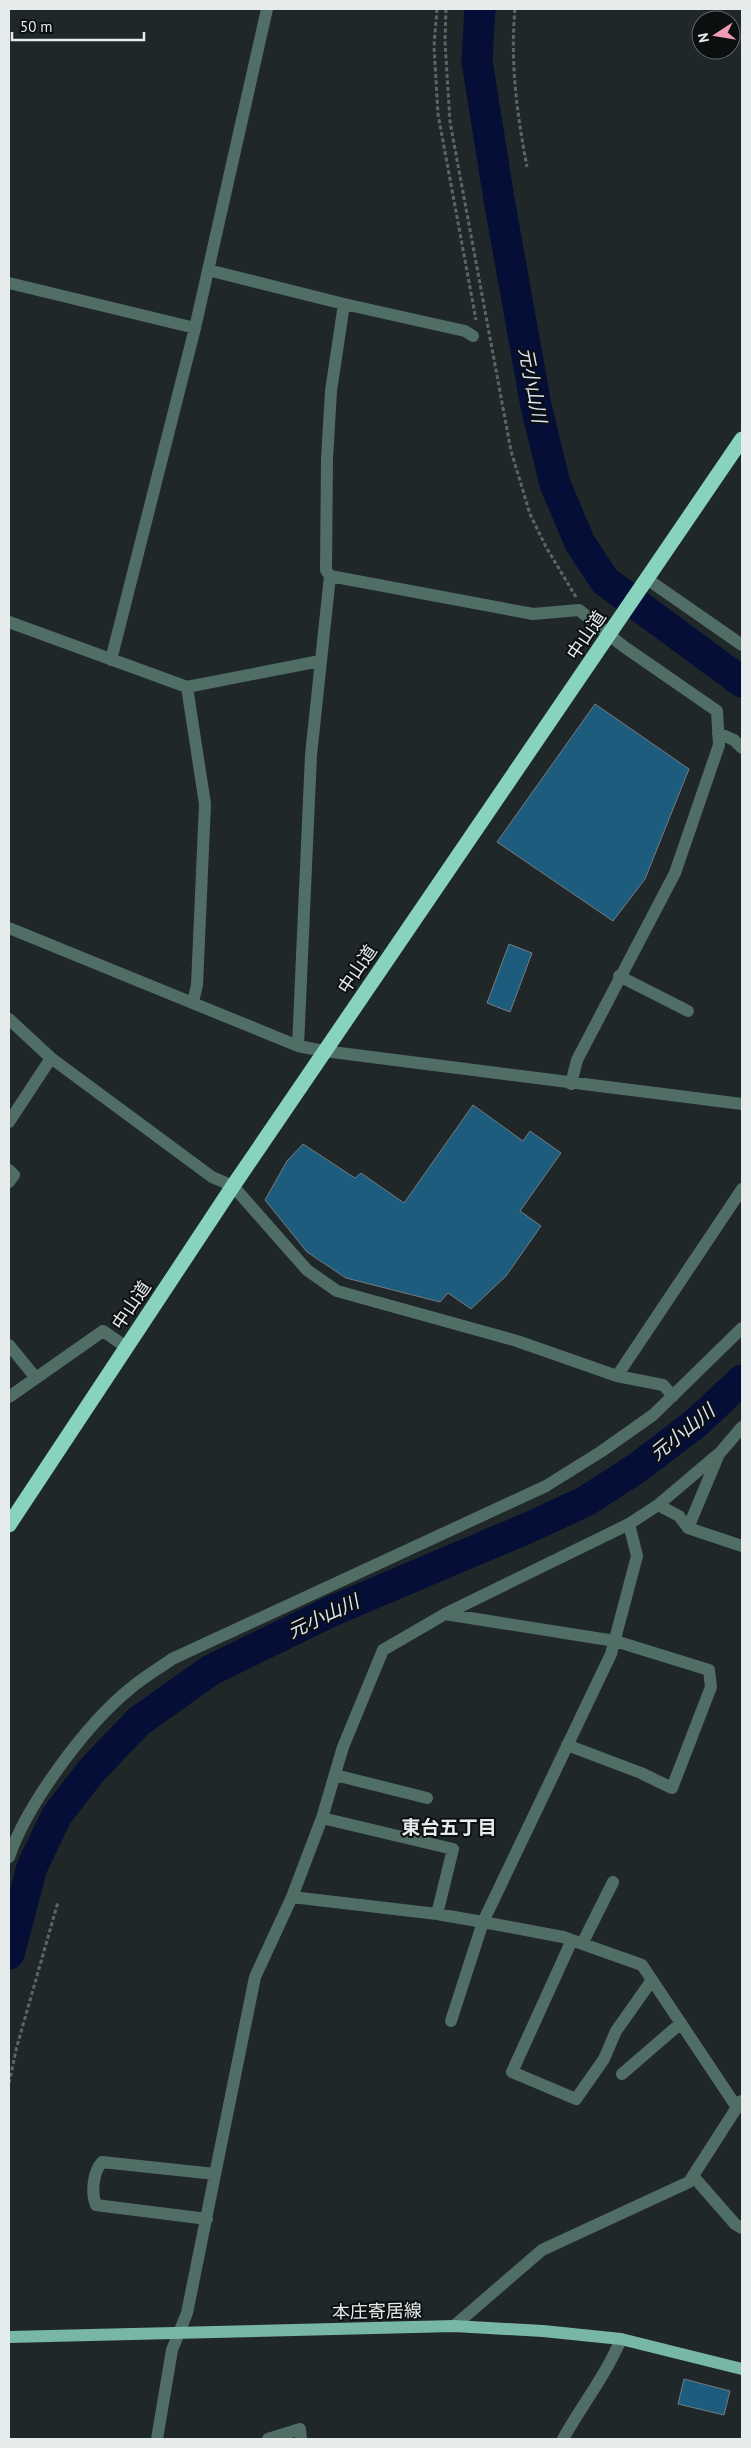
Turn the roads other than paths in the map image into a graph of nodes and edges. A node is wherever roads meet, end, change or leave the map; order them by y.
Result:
1 (267, 9) edge
2 (208, 270) junction
3 (9, 283) edge
4 (344, 304) junction
5 (195, 328) junction
6 (473, 336) road end
7 (742, 438) edge
8 (330, 576) junction
9 (646, 581) junction
10 (9, 622) edge
11 (610, 632) junction
12 (742, 645) edge
13 (111, 660) junction
14 (320, 661) junction
15 (187, 687) junction
16 (718, 733) junction
17 (742, 748) edge
18 (9, 928) edge
19 (619, 976) junction
20 (193, 1002) junction
21 (688, 1011) dead end
22 (9, 1019) edge
23 (298, 1046) junction
24 (324, 1051) junction
25 (51, 1058) junction
26 (571, 1084) junction
27 (742, 1104) edge
28 (9, 1122) edge
29 (9, 1170) edge
30 (9, 1182) edge
31 (232, 1186) junction
32 (742, 1189) edge
33 (742, 1328) edge
34 (9, 1345) edge
35 (126, 1347) junction
36 (617, 1376) junction
37 (36, 1378) junction
38 (673, 1396) junction
39 (9, 1397) edge
40 (742, 1427) edge
41 (719, 1454) junction
42 (658, 1505) junction
43 (629, 1524) junction
44 (9, 1525) edge
45 (688, 1528) junction
46 (742, 1546) edge
47 (445, 1614) junction
48 (615, 1641) junction
49 (567, 1745) junction
50 (335, 1775) junction
51 (427, 1798) dead end
52 (322, 1818) junction
53 (9, 1857) edge
54 (613, 1882) dead end
55 (292, 1897) junction
56 (437, 1914) junction
57 (483, 1922) junction
58 (577, 1942) junction
59 (652, 1980) junction
60 (451, 2021) dead end
61 (681, 2023) junction
62 (622, 2074) dead end
63 (739, 2102) edge
64 (215, 2174) junction
65 (693, 2176) junction
66 (207, 2219) junction
67 (742, 2228) edge
68 (454, 2326) junction
69 (179, 2332) junction
70 (9, 2337) edge
71 (621, 2340) junction
72 (742, 2369) edge
73 (157, 2439) edge
74 (268, 2439) edge
75 (301, 2439) edge
76 (563, 2439) edge

1 - 2 street
2 - 4 street
2 - 5 street
3 - 5 street
4 - 6 street
4 - 8 street
5 - 13 street
7 - 9 highway, 中山道
8 - 11 street
8 - 14 street
9 - 11 highway, 中山道
9 - 12 street
10 - 13 street
11 - 16 street
11 - 24 highway, 中山道
13 - 15 street
14 - 15 street
14 - 23 street
15 - 20 street
16 - 17 street
16 - 19 street
18 - 20 street
19 - 21 street
19 - 26 street
20 - 23 street
22 - 25 street
23 - 24 street
24 - 26 street
24 - 31 highway, 中山道
25 - 28 street
25 - 31 street
26 - 27 street
29 - 30 street
31 - 35 highway, 中山道
31 - 36 street
32 - 36 street
33 - 38 street
34 - 37 street
35 - 37 street
35 - 44 highway, 中山道
36 - 38 street
37 - 39 street
38 - 53 street
40 - 41 street
41 - 42 street
41 - 45 street
42 - 43 street
42 - 45 street
43 - 47 street
43 - 48 street
45 - 46 street
47 - 48 street
47 - 50 street
48 - 49 street
48 - 49 street
49 - 57 street
50 - 51 street
50 - 52 street
52 - 55 street
52 - 56 street
54 - 58 street
55 - 56 street
55 - 64 street
56 - 57 street
57 - 58 street
57 - 60 street
58 - 59 street
58 - 59 street
59 - 61 street
61 - 62 street
61 - 63 street
63 - 65 street
64 - 66 street
64 - 66 street
65 - 67 street
65 - 68 street
66 - 69 street
68 - 69 main road, 本庄寄居線
68 - 71 main road, 本庄寄居線
69 - 70 main road, 本庄寄居線
69 - 73 street
71 - 72 main road, 本庄寄居線
71 - 76 street
74 - 75 street

